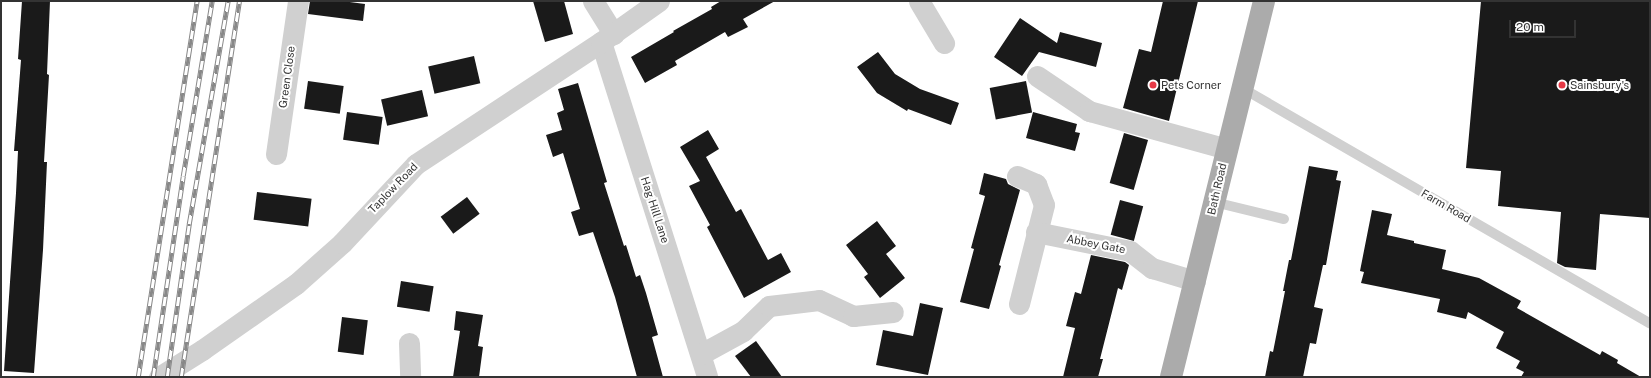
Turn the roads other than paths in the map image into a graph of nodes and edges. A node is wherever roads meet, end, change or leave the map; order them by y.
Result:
1 (298, 1) edge
2 (593, 1) edge
3 (659, 1) edge
4 (919, 1) edge
5 (1264, 1) edge
6 (608, 38) junction
7 (944, 44) dead end
8 (1037, 76) dead end
9 (1242, 88) junction
10 (1227, 149) junction
11 (276, 154) dead end
12 (1017, 176) dead end
13 (1214, 202) junction
14 (1284, 219) dead end
15 (1036, 232) junction
16 (1195, 281) junction
17 (1019, 304) dead end
18 (893, 312) dead end
19 (1650, 324) edge
20 (408, 343) dead end
21 (700, 354) junction
22 (159, 377) edge
23 (410, 377) edge
24 (706, 377) edge
25 (1172, 377) edge

1 - 11 street, Green Close
2 - 6 street, Hag Hill Lane
3 - 6 street, Taplow Road
4 - 7 street
5 - 9 main road, Bath Road
6 - 21 street, Hag Hill Lane
6 - 22 street, Taplow Road
8 - 10 street
9 - 10 main road, Bath Road
9 - 19 lane, Farm Road
10 - 13 main road, Bath Road
12 - 15 street
13 - 14 lane
13 - 16 main road, Bath Road
15 - 16 street, Abbey Gate
15 - 17 street
16 - 25 main road, Bath Road
18 - 21 street
20 - 23 street
21 - 24 street, Hag Hill Lane

